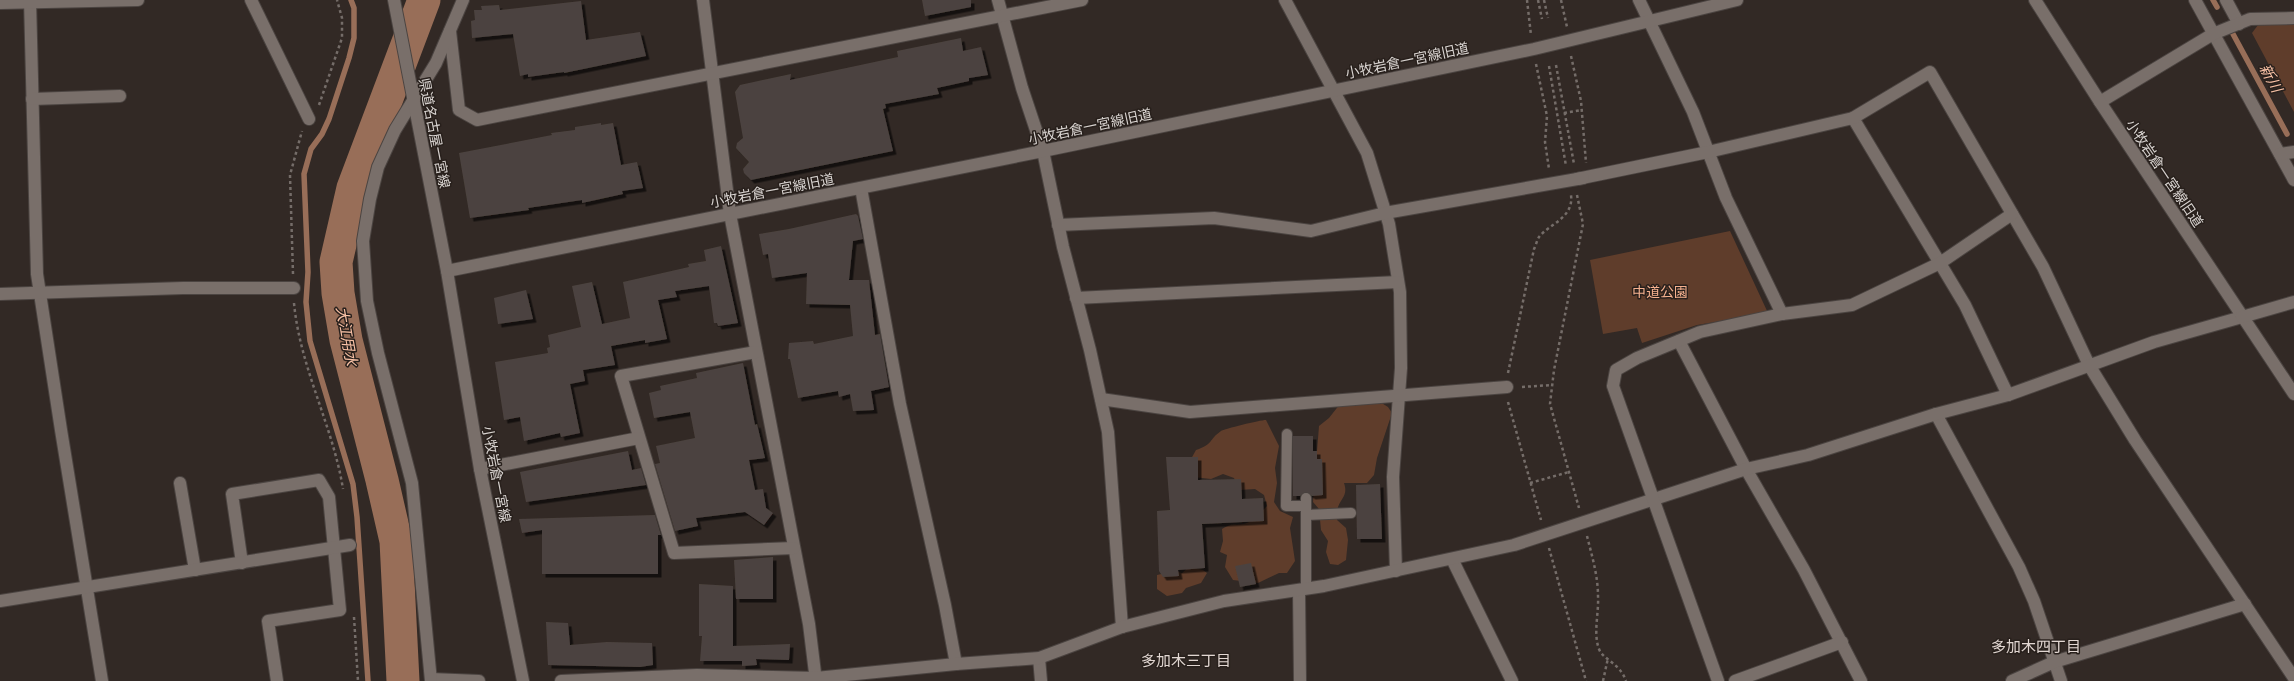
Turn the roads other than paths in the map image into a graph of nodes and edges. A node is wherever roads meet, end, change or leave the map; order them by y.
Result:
1 (138, 0) edge
2 (251, 0) edge
3 (394, 0) edge
4 (462, 0) edge
5 (703, 0) edge
6 (998, 0) edge
7 (1082, 0) edge
8 (1285, 0) edge
9 (1639, 0) edge
10 (1737, 0) edge
11 (2035, 0) edge
12 (2195, 0) edge
13 (2226, 0) edge
14 (30, 1) edge
15 (0, 3) edge
16 (1002, 17) junction
17 (2294, 18) edge
18 (1648, 20) junction
19 (2238, 24) junction
20 (450, 31) junction
21 (2213, 34) junction
22 (712, 74) junction
23 (1334, 90) junction
24 (412, 95) junction
25 (120, 96) dead end
26 (32, 99) junction
27 (2100, 102) junction
28 (1853, 118) junction
29 (309, 119) road end
30 (1043, 151) junction
31 (1708, 152) junction
32 (2294, 152) edge
33 (2280, 154) junction
34 (2294, 180) edge
35 (861, 188) junction
36 (1385, 213) junction
37 (730, 214) junction
38 (2012, 214) junction
39 (1058, 226) junction
40 (1940, 263) junction
41 (447, 271) junction
42 (1398, 282) junction
43 (294, 288) road end
44 (0, 294) edge
45 (40, 294) junction
46 (1076, 298) junction
47 (2294, 302) edge
48 (1782, 314) junction
49 (2242, 316) junction
50 (1679, 341) junction
51 (756, 352) junction
52 (2090, 365) junction
53 (1507, 387) road end
54 (2294, 394) edge
55 (1400, 395) junction
56 (2008, 395) junction
57 (1101, 399) junction
58 (1936, 414) junction
59 (1287, 434) dead end
60 (639, 438) junction
61 (480, 469) junction
62 (1746, 469) junction
63 (180, 483) dead end
64 (1654, 499) junction
65 (1306, 506) junction
66 (1351, 513) dead end
67 (350, 546) dead end
68 (335, 548) junction
69 (794, 548) junction
70 (1452, 559) junction
71 (242, 563) junction
72 (195, 570) junction
73 (1396, 571) junction
74 (88, 587) junction
75 (1302, 589) junction
76 (0, 601) edge
77 (2245, 604) junction
78 (1122, 627) junction
79 (1842, 642) junction
80 (1038, 658) junction
81 (2054, 662) junction
82 (956, 664) junction
83 (897, 675) edge
84 (2294, 678) edge
85 (431, 680) edge
86 (816, 680) edge
87 (102, 681) edge
88 (277, 681) edge
89 (479, 681) edge
90 (523, 681) edge
91 (561, 681) edge
92 (1041, 681) edge
93 (1300, 681) edge
94 (1512, 681) edge
95 (1718, 681) edge
96 (1735, 681) edge
97 (1861, 681) edge
98 (2012, 681) edge
99 (2061, 681) edge

1 - 14 street
2 - 29 street
3 - 24 street, 県道名古屋一宮線
4 - 20 street
5 - 22 street
6 - 16 street
7 - 16 street
8 - 23 street
9 - 18 street
10 - 18 street, 小牧岩倉一宮線旧道
11 - 27 street, 小牧岩倉一宮線旧道
12 - 21 street
13 - 19 street
14 - 15 street
14 - 26 street
16 - 22 street
16 - 30 street
17 - 19 street
18 - 23 street, 小牧岩倉一宮線旧道
18 - 31 street
19 - 21 street
20 - 22 street
20 - 24 street
21 - 27 street
21 - 33 street
22 - 37 street
23 - 30 street, 小牧岩倉一宮線旧道
23 - 36 street
24 - 41 street, 県道名古屋一宮線
24 - 85 street
25 - 26 street
26 - 45 street
27 - 49 street, 小牧岩倉一宮線旧道
28 - 31 street
28 - 38 street
28 - 40 street
30 - 35 street, 小牧岩倉一宮線旧道
30 - 39 street
31 - 36 street
31 - 48 street
32 - 33 street
33 - 34 street
35 - 37 street, 小牧岩倉一宮線旧道
35 - 82 street
36 - 39 street
36 - 42 street
37 - 41 street, 小牧岩倉一宮線旧道
37 - 51 street
38 - 40 street
38 - 52 street
39 - 46 street
40 - 48 street
40 - 56 street
41 - 61 street, 小牧岩倉一宮線
42 - 46 street
42 - 55 street
43 - 45 street
44 - 45 street
45 - 74 street
46 - 57 street
47 - 49 street
48 - 50 street
49 - 52 street
49 - 54 street, 小牧岩倉一宮線旧道
50 - 62 street
50 - 64 street
51 - 60 street
51 - 69 street
52 - 56 street
52 - 77 street
53 - 55 street
55 - 57 street
55 - 73 street
56 - 58 street
57 - 78 street
58 - 62 street
58 - 81 street
59 - 65 lane
60 - 61 street
60 - 69 street
61 - 90 street, 小牧岩倉一宮線
62 - 64 street
62 - 79 street
63 - 72 street
64 - 70 street
64 - 95 street
65 - 66 lane
65 - 75 lane
67 - 68 street
68 - 71 street
68 - 71 street
68 - 88 street
69 - 86 street
70 - 73 street
70 - 94 street
71 - 72 street
72 - 74 street
73 - 75 street
74 - 76 street
74 - 87 street
75 - 78 street
75 - 93 street
77 - 81 street
77 - 84 street
78 - 80 street
79 - 96 street
79 - 97 street
80 - 82 street
80 - 92 street
81 - 98 street
81 - 99 street
82 - 83 street
83 - 86 street
85 - 89 street
86 - 91 street

